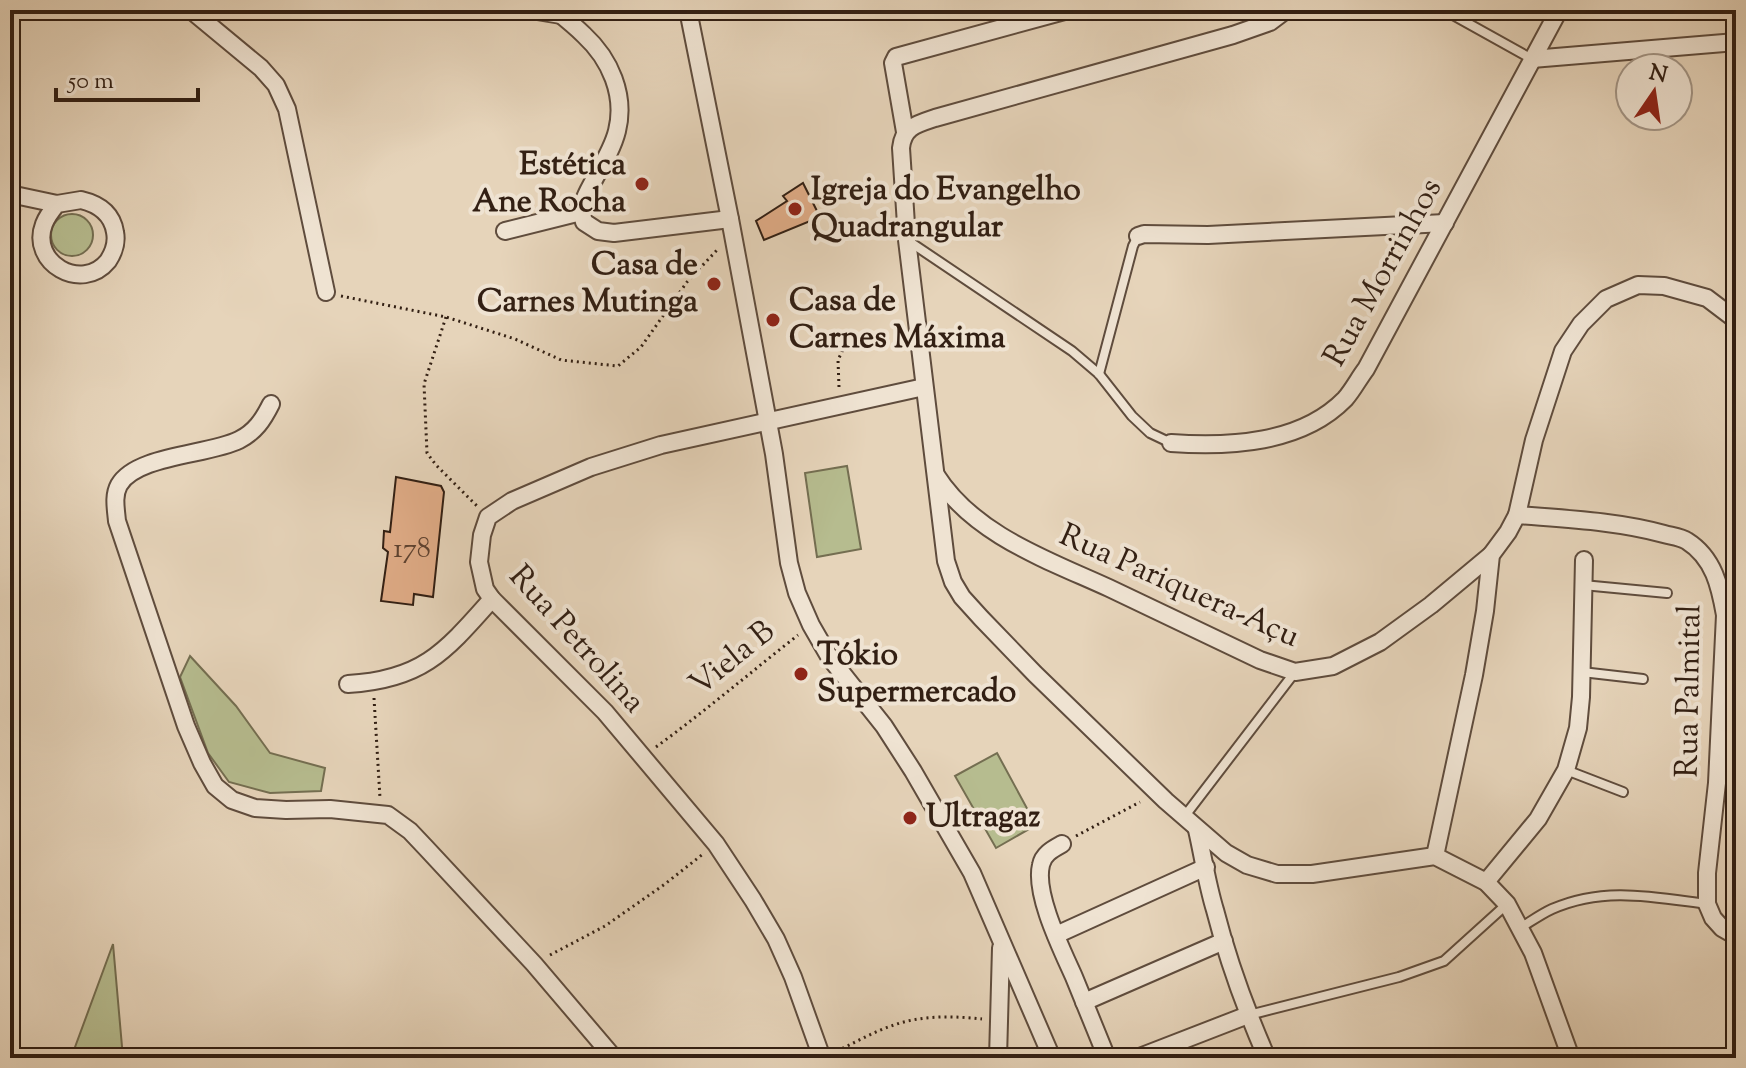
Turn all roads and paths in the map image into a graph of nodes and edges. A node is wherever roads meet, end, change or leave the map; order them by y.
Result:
1 (191, 10) edge
2 (531, 10) edge
3 (688, 10) edge
4 (1068, 10) edge
5 (1286, 10) edge
6 (1444, 10) edge
7 (1559, 10) edge
8 (558, 13) edge
9 (1736, 42) edge
10 (1532, 59) junction
11 (905, 132) junction
12 (10, 194) edge
13 (57, 204) junction
14 (581, 212) junction
15 (1445, 223) junction
16 (731, 226) junction
17 (505, 231) dead end
18 (1138, 236) joint
19 (907, 240) junction
20 (326, 292) joint
21 (446, 317) junction
22 (1736, 320) edge
23 (847, 341) dead end
24 (1099, 374) junction
25 (924, 387) junction
26 (271, 404) dead end
27 (838, 407) junction
28 (768, 423) junction
29 (1171, 443) joint
30 (935, 473) junction
31 (1517, 515) junction
32 (488, 517) junction
33 (1491, 555) junction
34 (1584, 560) dead end
35 (1583, 585) junction
36 (1667, 593) dead end
37 (492, 599) junction
38 (811, 625) junction
39 (1295, 672) junction
40 (1581, 672) junction
41 (1643, 679) dead end
42 (374, 682) junction
43 (348, 684) dead end
44 (644, 756) junction
45 (1566, 770) junction
46 (1156, 791) junction
47 (1623, 792) dead end
48 (381, 814) junction
49 (1183, 818) junction
50 (1197, 830) junction
51 (716, 844) junction
52 (1062, 844) joint
53 (1435, 856) junction
54 (1206, 867) junction
55 (1486, 882) junction
56 (1507, 904) junction
57 (1707, 904) junction
58 (1520, 928) junction
59 (1056, 935) junction
60 (1736, 936) edge
61 (1224, 941) junction
62 (1001, 942) junction
63 (534, 964) junction
64 (1084, 1002) junction
65 (1248, 1015) junction
66 (999, 1022) junction
67 (829, 1055) edge
68 (614, 1058) edge
69 (998, 1058) edge
70 (1052, 1058) edge
71 (1107, 1058) edge
72 (1137, 1058) edge
73 (1267, 1058) edge
74 (1571, 1058) edge

1 - 20 street
2 - 8 street
3 - 16 street
4 - 11 street
5 - 11 street
6 - 10 lane
7 - 10 street, Rua Morrinhos
8 - 14 street
9 - 10 street
10 - 15 street, Rua Morrinhos
11 - 19 street
12 - 13 street
13 - 13 street
14 - 16 street
14 - 17 street
15 - 18 street
15 - 29 street, Rua Morrinhos
16 - 21 path
16 - 28 street
18 - 24 lane
19 - 24 lane
19 - 25 street
20 - 21 path
21 - 32 path
22 - 31 street
23 - 27 path
24 - 29 lane
25 - 27 street
25 - 30 street
26 - 48 street
27 - 28 street
28 - 32 street
28 - 38 street
30 - 39 street, Rua Pariquera-Açu
30 - 46 street
31 - 33 street
31 - 57 street, Rua Palmital
32 - 37 street, Rua Petrolina
33 - 39 street, Rua Pariquera-Açu
33 - 53 street
34 - 35 street
35 - 36 lane
35 - 40 street
37 - 42 street
37 - 44 street, Rua Petrolina
38 - 44 path, Viela B
38 - 62 street
39 - 49 lane
40 - 41 lane
40 - 45 street
42 - 43 street
42 - 48 path
44 - 51 street, Rua Petrolina
45 - 47 lane
45 - 55 street
46 - 49 street
46 - 52 path
48 - 63 street
49 - 50 street
50 - 53 street
50 - 54 street
51 - 63 path
51 - 67 street, Rua Petrolina
52 - 59 street
53 - 55 street
54 - 59 street
54 - 61 street
55 - 56 street
56 - 58 street
56 - 65 lane
57 - 58 lane
57 - 60 street
58 - 74 street
59 - 64 street
61 - 64 street
61 - 65 street
62 - 66 street
62 - 70 street
63 - 68 street
64 - 71 street
65 - 72 street
65 - 73 street
66 - 67 path
66 - 69 street

